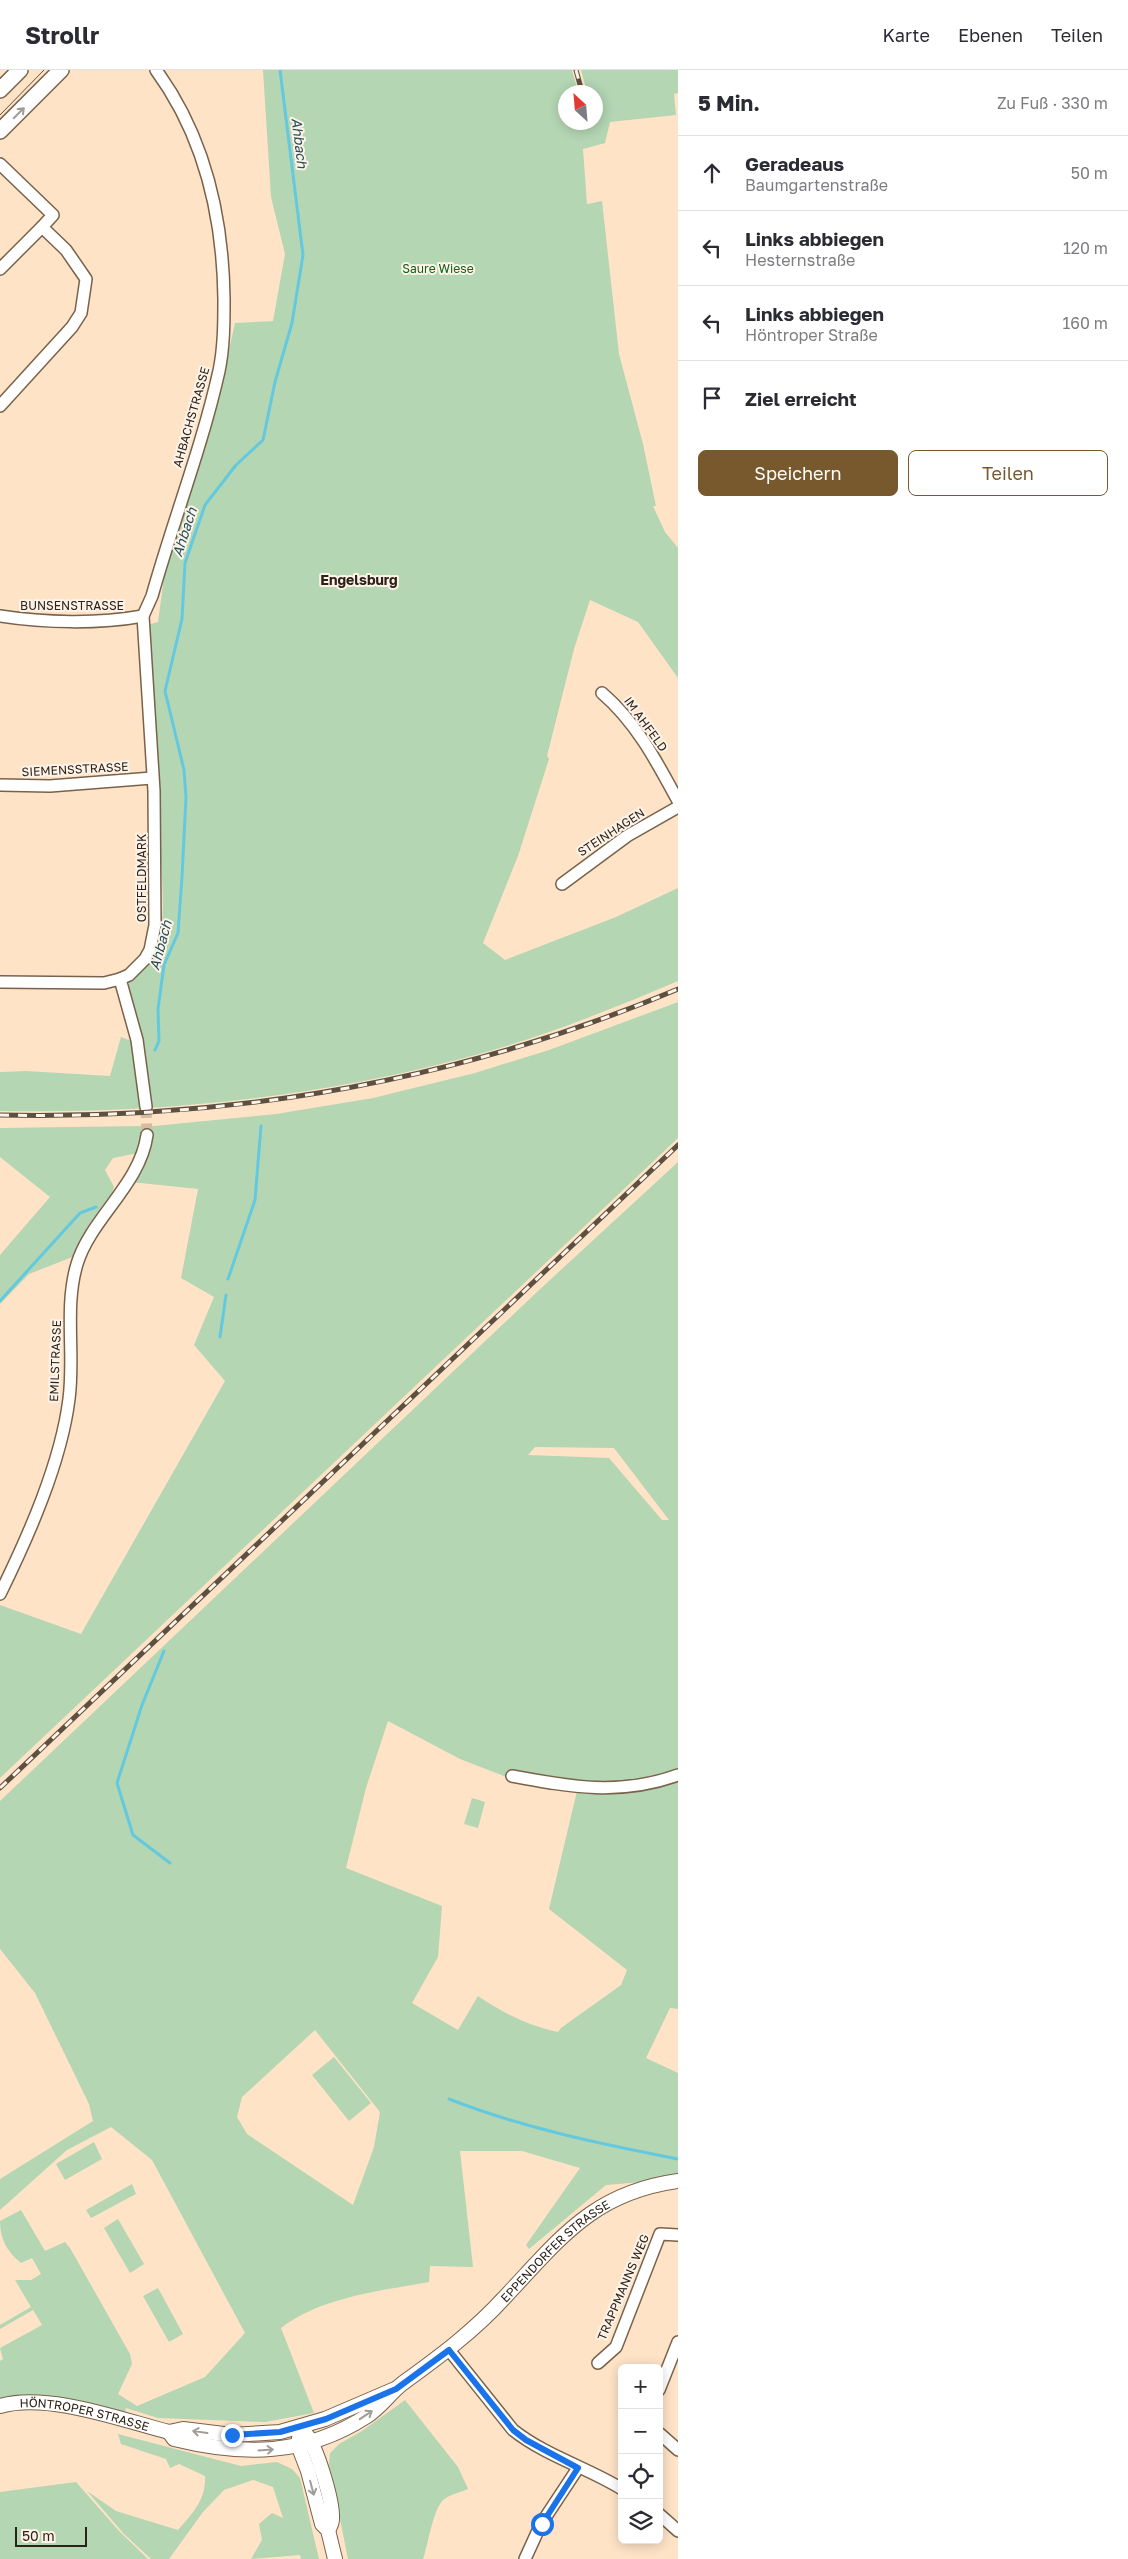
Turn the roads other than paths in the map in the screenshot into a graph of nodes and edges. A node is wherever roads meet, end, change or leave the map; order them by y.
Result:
1 (20, 70) edge
2 (61, 70) edge
3 (156, 70) edge
4 (0, 90) edge
5 (0, 131) edge
6 (0, 164) edge
7 (42, 227) junction
8 (0, 269) edge
9 (0, 406) edge
10 (0, 616) edge
11 (144, 616) junction
12 (602, 692) dead end
13 (152, 778) junction
14 (0, 785) edge
15 (678, 801) edge
16 (678, 808) edge
17 (562, 884) dead end
18 (120, 979) junction
19 (0, 982) edge
20 (146, 1107) tunnel mouth
21 (146, 1135) tunnel mouth
22 (0, 1594) edge
23 (678, 1775) edge
24 (512, 1776) dead end
25 (678, 2181) edge
26 (678, 2235) edge
27 (678, 2342) edge
28 (449, 2350) junction
29 (598, 2363) dead end
30 (663, 2380) edge
31 (396, 2389) junction
32 (0, 2406) edge
33 (301, 2427) junction
34 (169, 2432) junction
35 (332, 2435) junction
36 (663, 2437) edge
37 (312, 2441) junction
38 (298, 2445) junction
39 (678, 2450) edge
40 (322, 2467) junction
41 (578, 2468) junction
42 (618, 2486) edge
43 (663, 2518) edge
44 (328, 2530) junction
45 (678, 2531) edge
46 (335, 2559) edge
47 (525, 2559) edge

1 - 4 main road
5 -> 2 main road
3 - 11 street, AHBACHSTRASSE
6 - 7 street
7 - 8 street
7 - 9 street
10 - 11 street, BUNSENSTRASSE
11 - 13 street, AHBACHSTRASSE
12 - 15 street, IM AHFELD
13 - 14 street, SIEMENSSTRASSE
13 - 18 street, OSTFELDMARK
16 - 17 street, STEINHAGEN
18 - 19 street
18 - 20 street
21 - 22 street, EMILSTRASSE
23 - 24 street
25 - 28 street, EPPENDORFER STRASSE
26 - 29 street, TRAPPMANNS WEG
27 - 30 street
28 - 31 street, HÖNTROPER STRASSE
28 - 41 street
31 - 33 street, HÖNTROPER STRASSE
35 -> 31 street, HÖNTROPER STRASSE
32 - 34 street, HÖNTROPER STRASSE
33 -> 34 street, HÖNTROPER STRASSE
33 - 37 street
33 - 38 street
34 -> 38 street, HÖNTROPER STRASSE
35 - 37 street, HÖNTROPER STRASSE
35 - 40 street
36 - 39 street
37 - 38 street, HÖNTROPER STRASSE
37 - 40 street
38 -> 44 street
40 - 44 street
41 - 42 street
41 - 47 street
43 - 45 street
44 - 46 street

